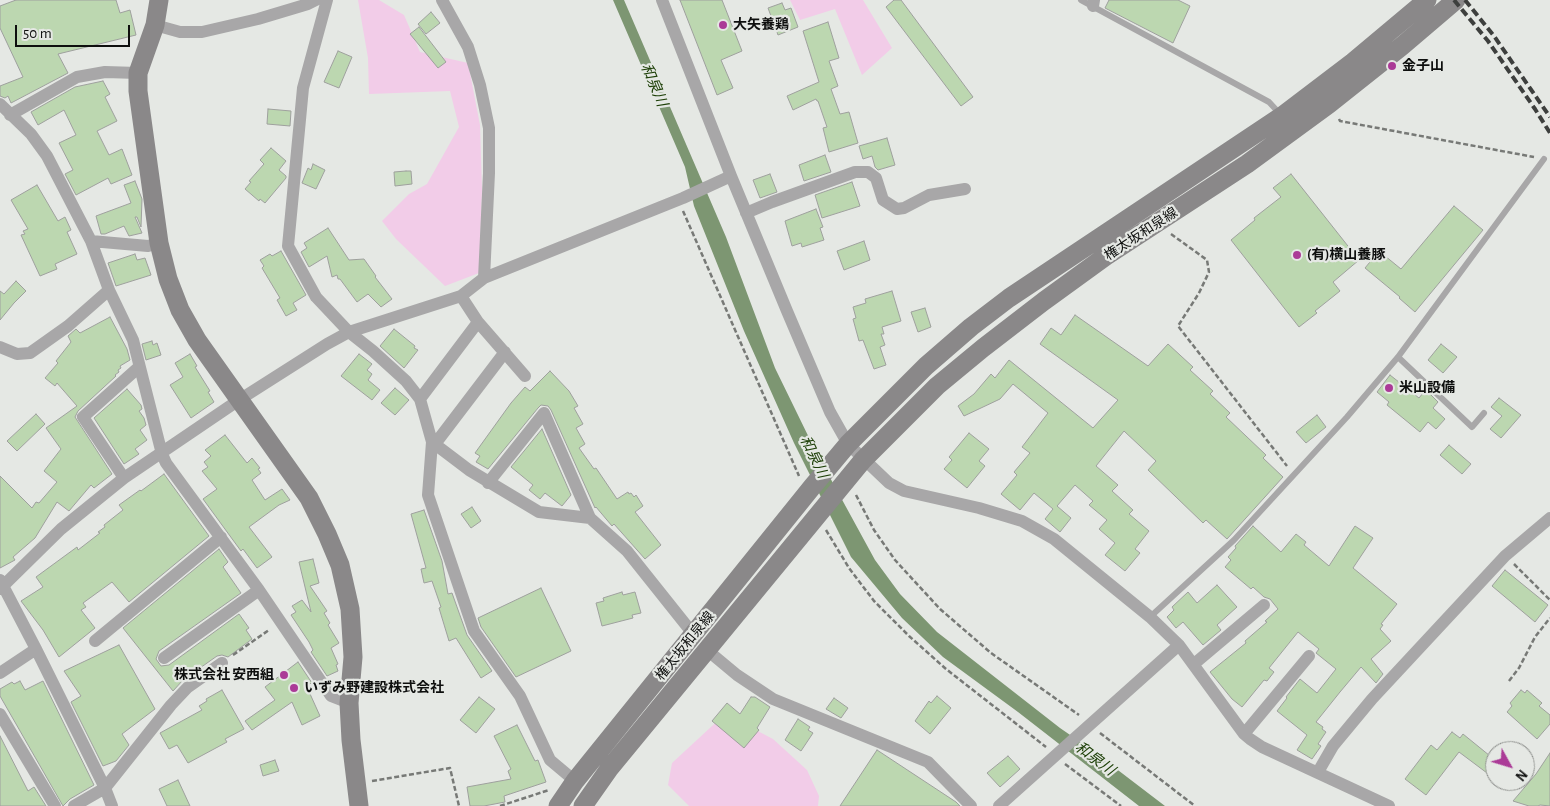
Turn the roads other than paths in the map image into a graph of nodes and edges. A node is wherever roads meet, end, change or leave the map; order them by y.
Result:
1 (159, 0) edge
2 (316, 0) edge
3 (327, 0) edge
4 (442, 0) edge
5 (662, 0) edge
6 (1081, 0) edge
7 (1428, 0) edge
8 (1456, 0) edge
9 (1094, 3) edge
10 (155, 25) junction
11 (138, 73) junction
12 (0, 104) edge
13 (10, 115) junction
14 (1282, 116) junction
15 (1544, 159) road end
16 (731, 176) junction
17 (964, 189) dead end
18 (746, 213) junction
19 (91, 241) junction
20 (159, 243) junction
21 (484, 278) junction
22 (109, 290) junction
23 (461, 296) junction
24 (478, 322) junction
25 (349, 332) junction
26 (0, 347) edge
27 (505, 352) junction
28 (1398, 357) junction
29 (139, 367) junction
30 (525, 376) dead end
31 (239, 400) junction
32 (420, 400) junction
33 (1484, 413) dead end
34 (433, 443) junction
35 (848, 444) junction
36 (162, 454) junction
37 (863, 460) junction
38 (124, 478) junction
39 (488, 483) junction
40 (590, 518) junction
41 (1550, 518) edge
42 (221, 537) junction
43 (1, 585) edge
44 (259, 590) junction
45 (1264, 605) dead end
46 (1150, 617) junction
47 (694, 635) junction
48 (95, 641) dead end
49 (36, 649) junction
50 (707, 650) junction
51 (1172, 651) junction
52 (1309, 656) dead end
53 (164, 658) dead end
54 (222, 663) road end
55 (1194, 664) junction
56 (0, 673) edge
57 (349, 703) junction
58 (0, 714) edge
59 (1244, 734) junction
60 (1318, 772) junction
61 (575, 781) junction
62 (105, 788) junction
63 (55, 806) edge
64 (74, 806) edge
65 (112, 806) edge
66 (359, 806) edge
67 (558, 806) edge
68 (583, 806) edge
69 (971, 806) edge
70 (999, 806) edge
71 (1389, 806) edge

1 - 10 street
2 - 10 street
3 - 25 street
4 - 21 street
5 - 16 street
6 - 9 lane
7 - 14 street, 権太坂和泉線
8 - 37 street, 権太坂和泉線
9 - 14 lane
10 - 11 street
11 - 13 street
11 - 20 street
12 - 13 street
13 - 19 street
14 - 35 street, 権太坂和泉線
15 - 28 lane
16 - 18 street
16 - 21 street
17 - 18 street
18 - 35 street
19 - 20 street
19 - 22 street
20 - 31 street
21 - 23 street
22 - 26 street
22 - 29 street
23 - 24 street
23 - 25 street
24 - 27 street
24 - 32 street
25 - 31 street
25 - 32 street
27 - 30 street
27 - 34 street
28 - 33 lane
28 - 46 lane
29 - 36 street
29 - 38 street
31 - 36 street
31 - 57 street
32 - 34 street
34 - 39 street
34 - 61 street
35 - 37 street
35 - 47 street, 権太坂和泉線
36 - 38 street
36 - 42 street
37 - 46 street
37 - 50 street, 権太坂和泉線
38 - 43 street
39 - 40 street
39 - 40 street
40 - 47 street
41 - 60 street
42 - 44 street
42 - 48 street
43 - 49 street
44 - 53 street
44 - 57 street
45 - 55 street
46 - 51 street
47 - 61 street, 権太坂和泉線
49 - 56 street
49 - 62 street
50 - 68 street, 権太坂和泉線
50 - 69 street
51 - 55 street
51 - 70 street
52 - 59 street
54 - 62 street
55 - 59 street
57 - 66 street
58 - 63 street
59 - 60 street
60 - 71 street
61 - 67 street, 権太坂和泉線
62 - 64 street
62 - 65 street

